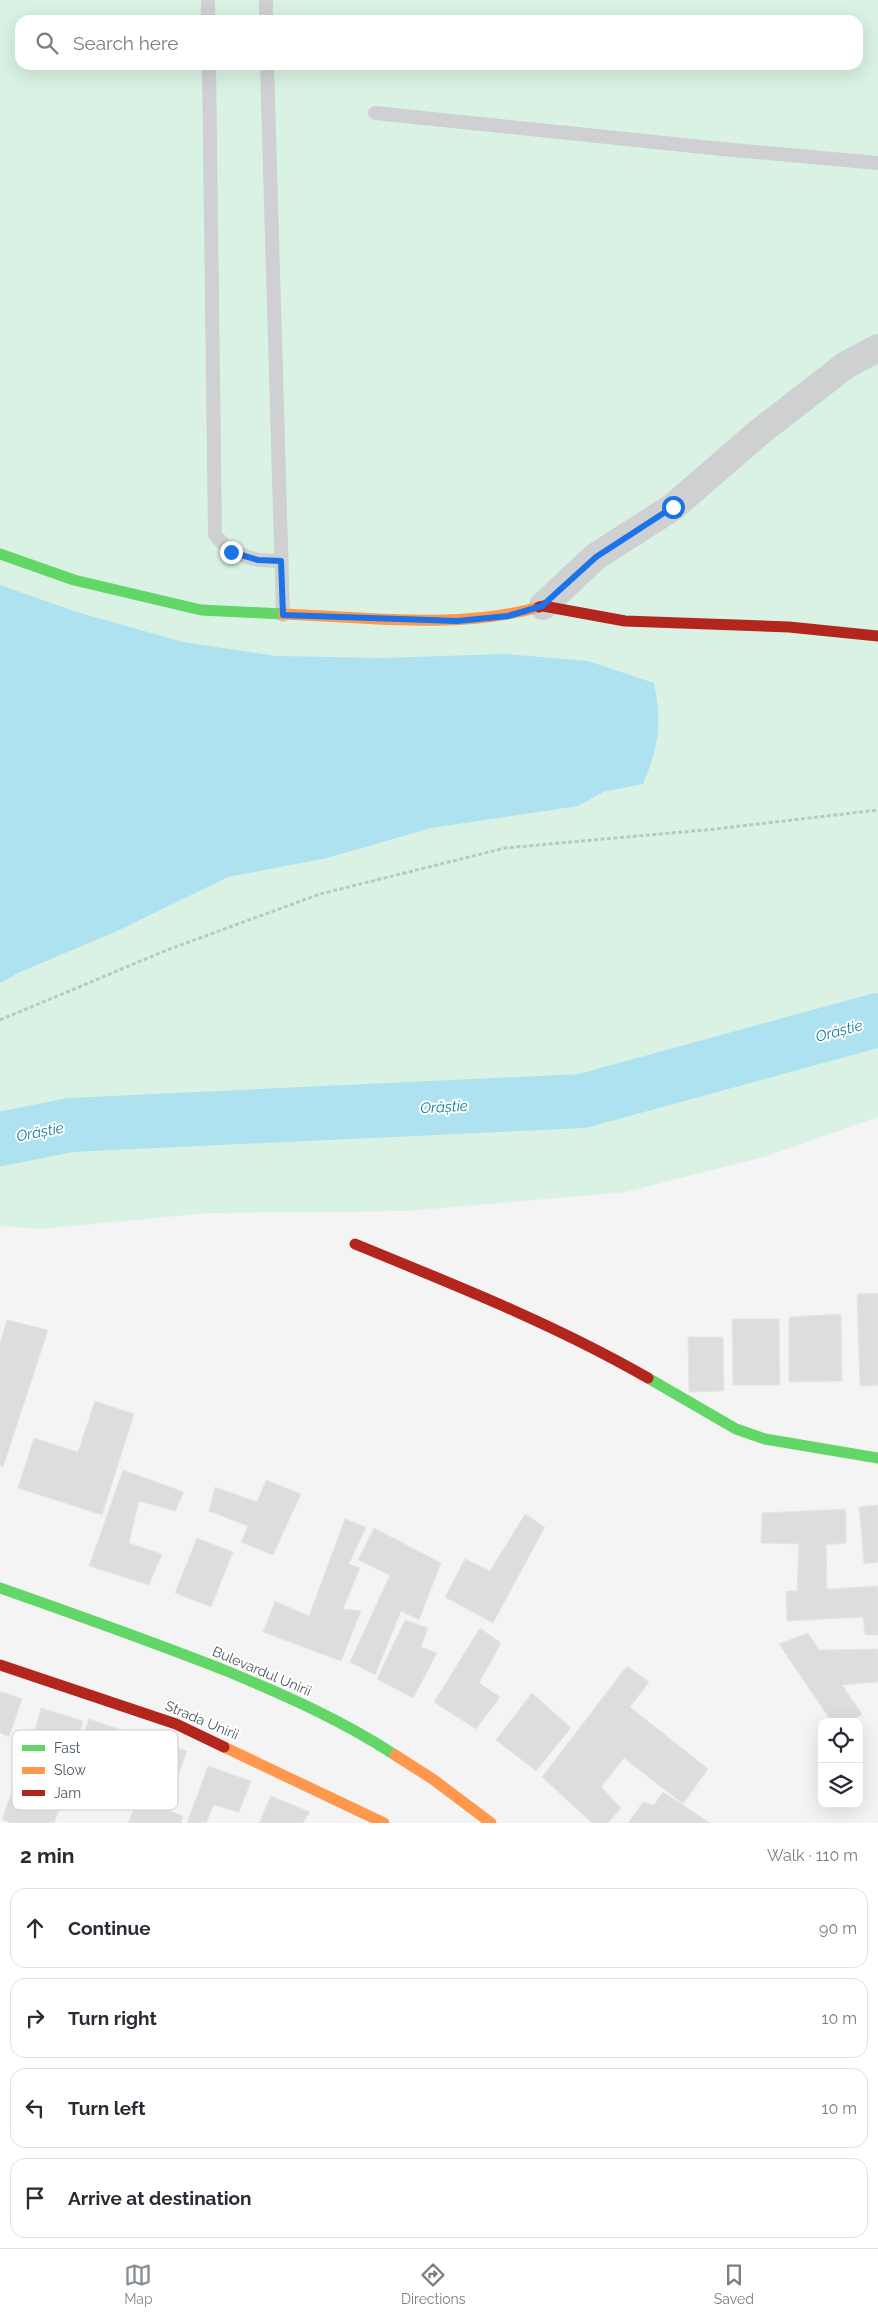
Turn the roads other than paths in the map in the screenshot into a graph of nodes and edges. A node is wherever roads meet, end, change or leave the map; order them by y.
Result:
1 (208, 0) edge
2 (266, 0) edge
3 (208, 15) edge
4 (266, 15) edge
5 (209, 70) edge
6 (267, 70) edge
7 (375, 113) dead end
8 (878, 163) edge
9 (878, 348) edge
10 (0, 554) edge
11 (281, 561) junction
12 (542, 606) junction
13 (283, 615) junction
14 (878, 636) edge
15 (355, 1244) dead end
16 (878, 1458) edge
17 (0, 1588) edge
18 (0, 1665) edge
19 (384, 1823) edge
20 (491, 1823) edge

1 - 3 lane
2 - 4 lane
5 - 11 lane
6 - 11 lane
7 - 8 lane
9 - 12 street
10 - 13 street
11 - 13 lane
12 - 13 street
12 - 14 street
15 - 16 street
17 - 20 street, Bulevardul Unirii
18 - 19 street, Strada Unirii

